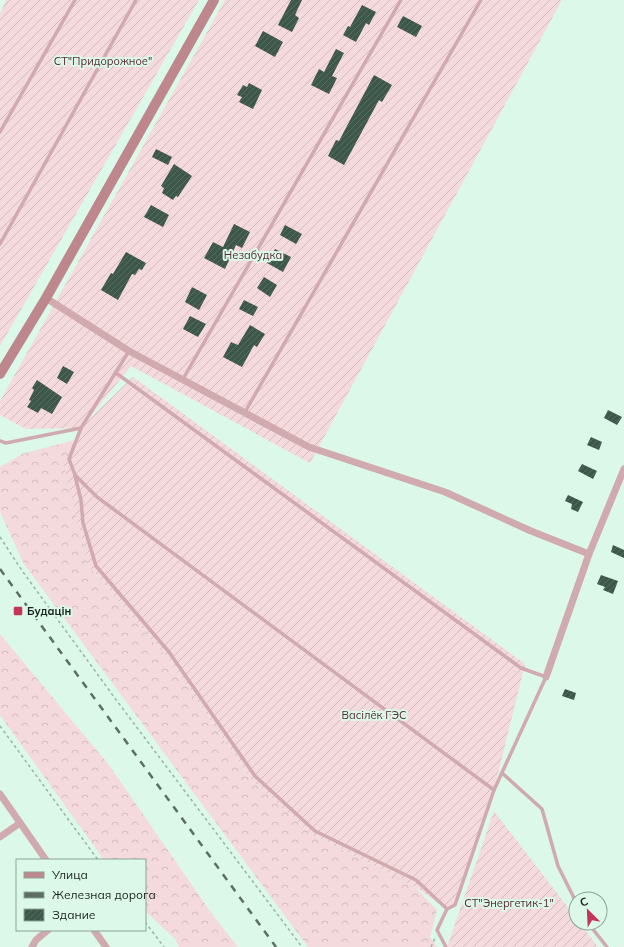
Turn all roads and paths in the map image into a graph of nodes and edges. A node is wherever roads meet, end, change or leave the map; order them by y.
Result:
1 (75, 0) edge
2 (136, 0) edge
3 (214, 0) edge
4 (401, 0) edge
5 (481, 0) edge
6 (0, 132) edge
7 (0, 244) edge
8 (46, 298) junction
9 (129, 351) junction
10 (116, 373) junction
11 (0, 374) edge
12 (183, 379) junction
13 (245, 412) junction
14 (81, 428) junction
15 (0, 441) edge
16 (624, 468) edge
17 (75, 475) junction
18 (0, 537) edge
19 (589, 554) junction
20 (546, 677) junction
21 (0, 726) edge
22 (502, 773) junction
23 (494, 790) junction
24 (0, 794) edge
25 (20, 823) junction
26 (0, 837) edge
27 (45, 859) edge
28 (97, 859) edge
29 (570, 891) edge
30 (447, 909) junction
31 (146, 923) edge
32 (47, 931) edge
33 (95, 931) edge
34 (594, 931) edge
35 (32, 947) edge
36 (106, 947) edge
37 (164, 947) edge
38 (302, 947) edge
39 (446, 947) edge
40 (607, 947) edge

1 - 6 lane
2 - 7 lane
3 - 8 street
4 - 12 lane
5 - 13 lane
8 - 9 street
8 - 11 street
9 - 10 lane
9 - 12 street
10 - 14 lane
10 - 20 lane
12 - 13 street
13 - 19 street
14 - 15 lane
14 - 17 lane
16 - 19 street
17 - 23 lane
17 - 30 lane
18 - 38 path
19 - 20 street
20 - 22 lane
21 - 28 path
22 - 23 lane
22 - 29 lane
23 - 30 lane
24 - 25 street
25 - 26 street
25 - 27 street
30 - 39 lane
31 - 37 path
32 - 35 street
33 - 36 street
34 - 40 lane

